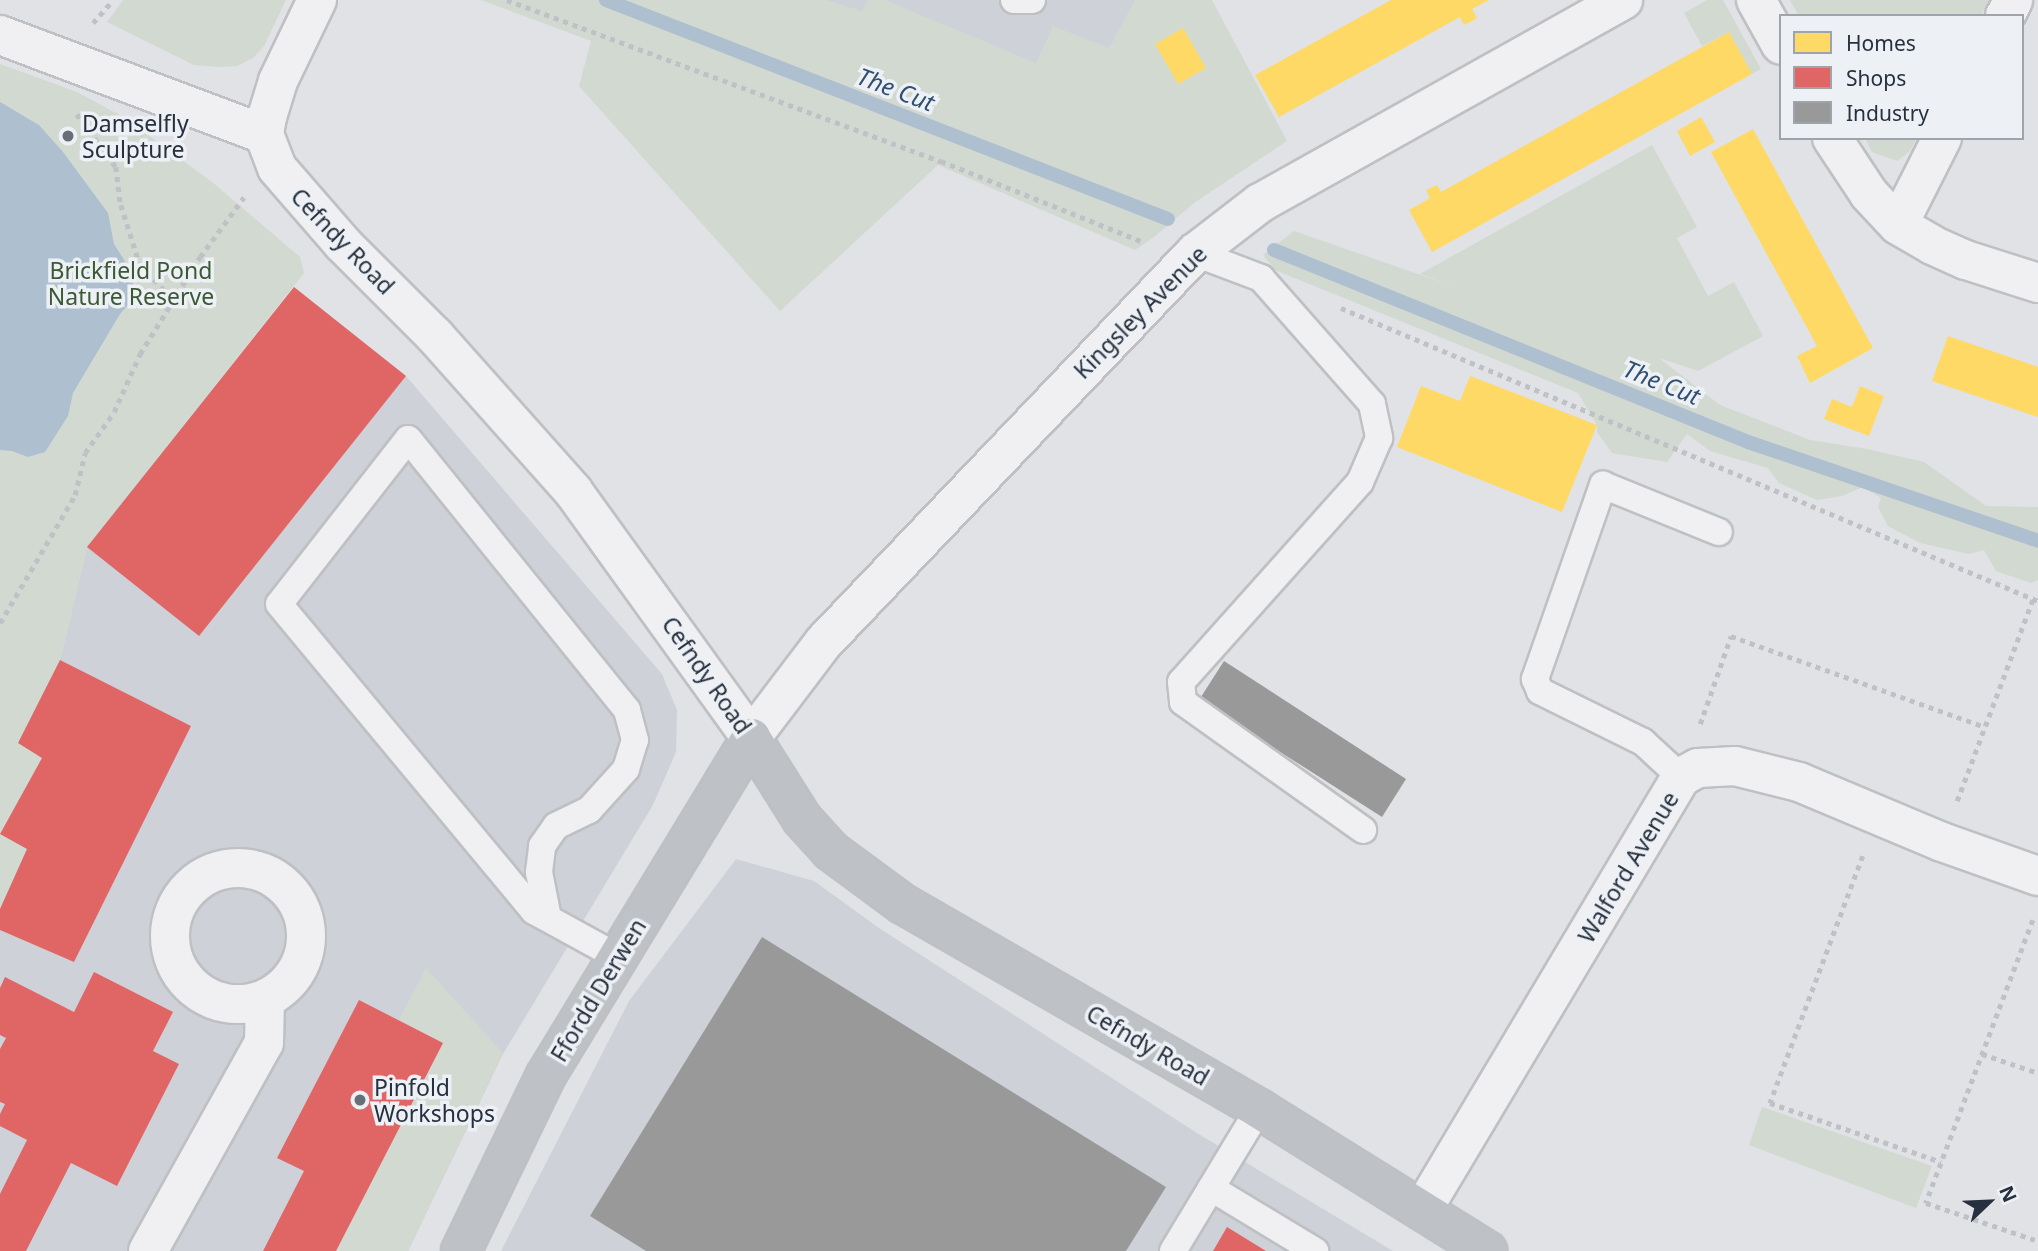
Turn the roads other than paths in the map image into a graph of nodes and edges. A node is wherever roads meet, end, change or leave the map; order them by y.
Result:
1 (317, 0) edge
2 (1014, 0) edge
3 (1032, 0) edge
4 (1623, 0) edge
5 (1756, 0) edge
6 (0, 35) edge
7 (1779, 41) edge
8 (1833, 140) edge
9 (1941, 140) edge
10 (270, 151) junction
11 (1898, 225) junction
12 (1191, 256) junction
13 (2038, 283) edge
14 (1719, 532) dead end
15 (751, 738) junction
16 (1681, 777) junction
17 (1363, 830) dead end
18 (2038, 876) edge
19 (548, 918) junction
20 (618, 957) junction
21 (265, 999) dead end
22 (1259, 1109) junction
23 (1211, 1188) junction
24 (1423, 1209) junction
25 (470, 1248) edge
26 (148, 1251) edge
27 (1172, 1251) edge
28 (1315, 1251) edge
29 (1487, 1251) edge

1 - 10 street
2 - 3 lane
4 - 12 street, Kingsley Avenue
5 - 7 street
6 - 10 street, Cefndy Road
8 - 11 street
9 - 11 street
10 - 15 street, Cefndy Road
11 - 13 street
12 - 15 street, Kingsley Avenue
12 - 17 lane
14 - 16 lane
15 - 20 street, Ffordd Derwen
15 - 22 street, Cefndy Road
16 - 18 street, Walford Avenue
16 - 24 street, Walford Avenue
19 - 19 lane
19 - 20 lane
20 - 25 street, Ffordd Derwen
21 - 26 street
22 - 23 lane
22 - 24 street, Cefndy Road
23 - 27 lane
23 - 28 lane
24 - 29 street, Cefndy Road

